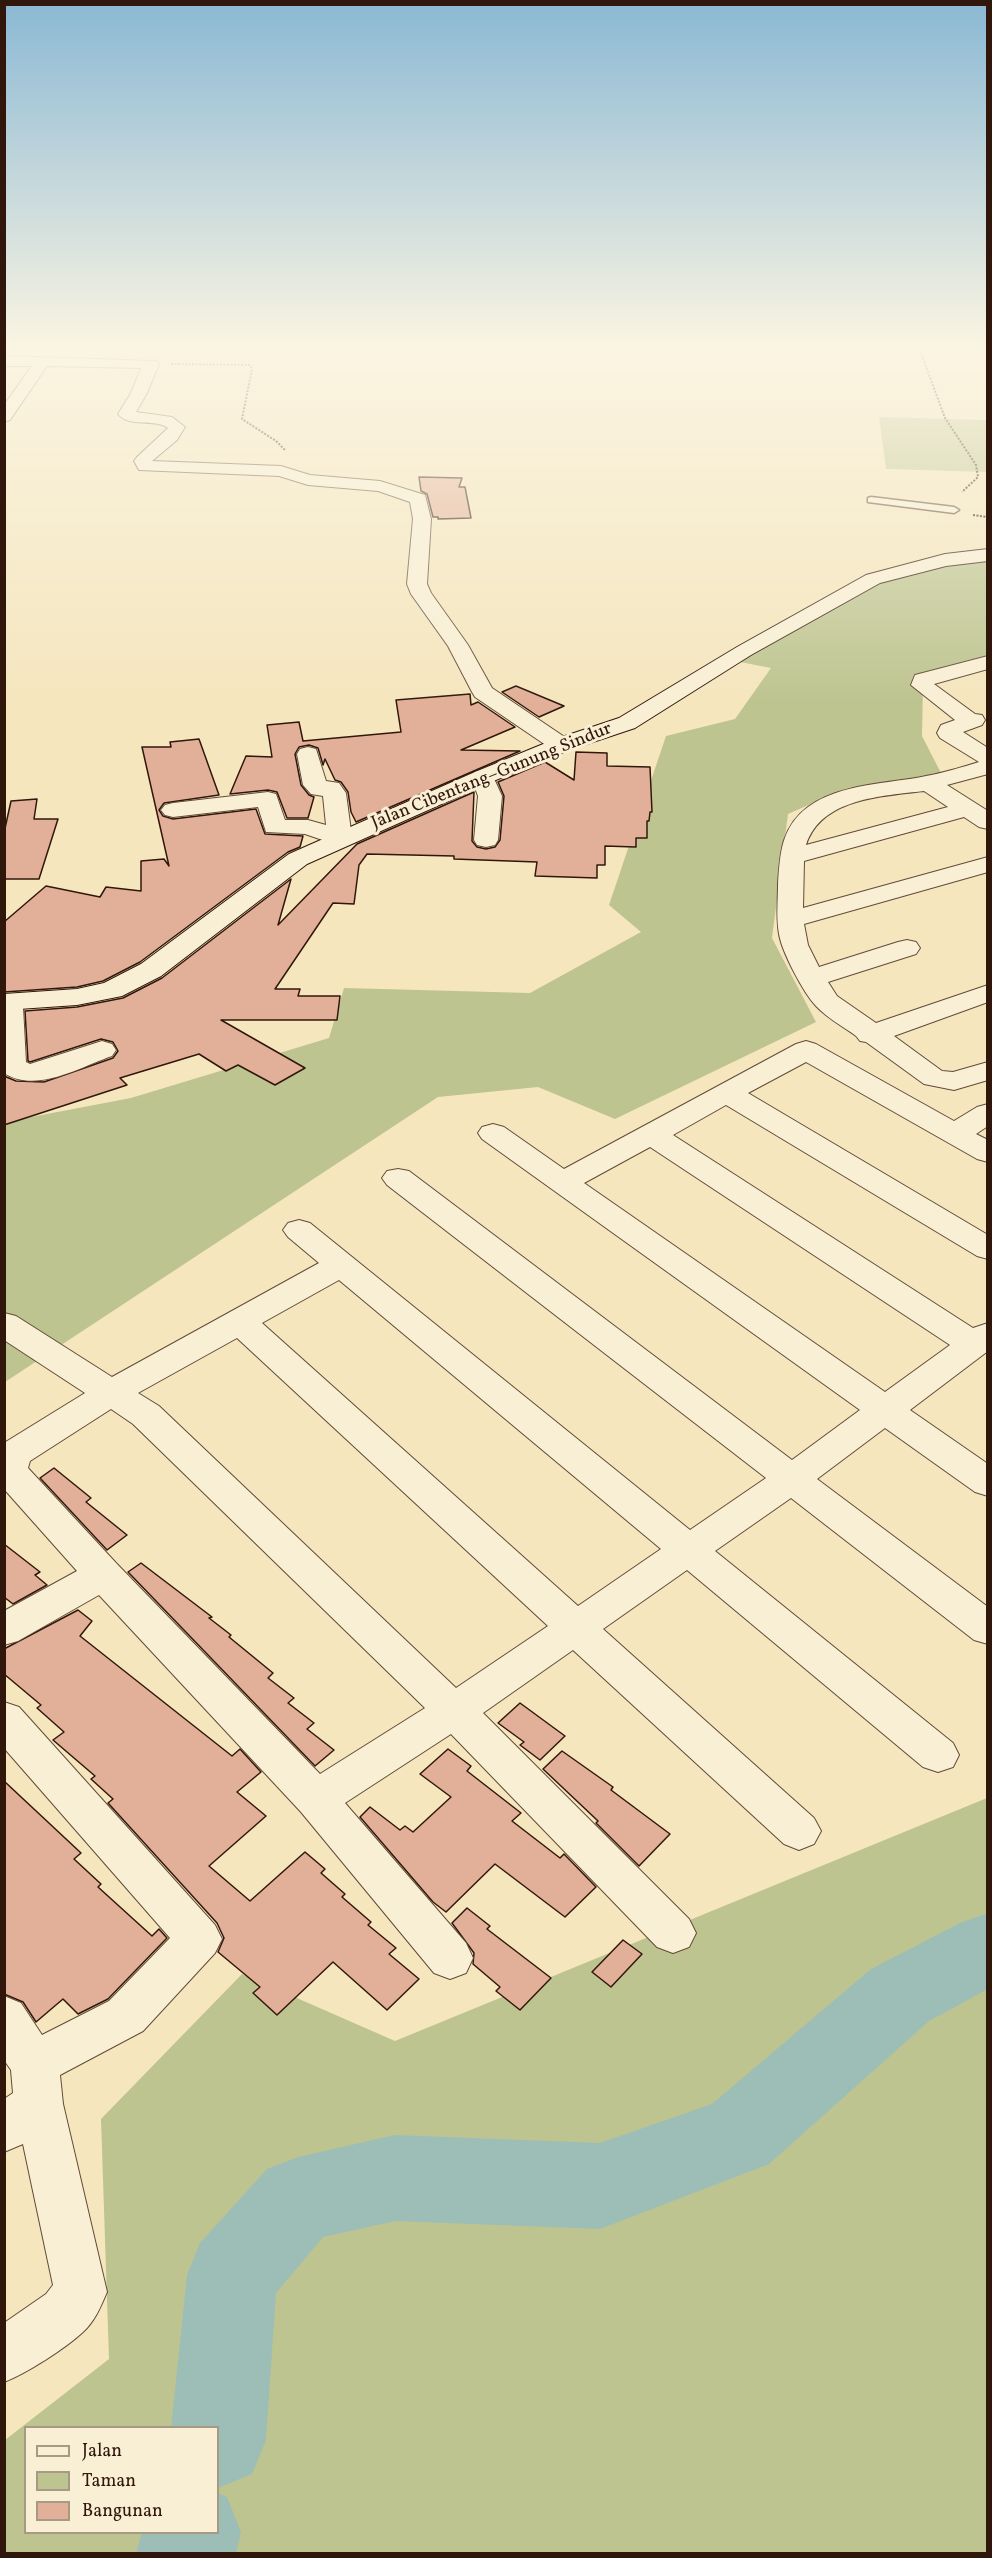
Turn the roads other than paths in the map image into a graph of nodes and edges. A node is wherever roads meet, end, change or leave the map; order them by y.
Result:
1 (144, 464) edge
2 (871, 500) dead end
3 (954, 510) road end
4 (987, 555) edge
5 (987, 662) edge
6 (979, 719) edge
7 (561, 745) junction
8 (308, 754) dead end
9 (987, 758) edge
10 (987, 767) edge
11 (483, 777) junction
12 (928, 783) junction
13 (967, 808) junction
14 (173, 810) dead end
15 (987, 822) edge
16 (340, 839) junction
17 (486, 840) dead end
18 (793, 856) junction
19 (987, 864) edge
20 (789, 920) junction
21 (906, 948) dead end
22 (812, 978) junction
23 (987, 993) edge
24 (4, 1003) edge
25 (870, 1035) junction
26 (102, 1050) dead end
27 (987, 1071) edge
28 (726, 1093) junction
29 (987, 1113) edge
30 (493, 1133) dead end
31 (651, 1134) junction
32 (954, 1134) junction
33 (987, 1153) edge
34 (398, 1178) dead end
35 (563, 1182) junction
36 (299, 1230) dead end
37 (987, 1249) edge
38 (341, 1264) junction
39 (240, 1322) junction
40 (4, 1324) edge
41 (980, 1339) edge
42 (111, 1393) junction
43 (886, 1411) junction
44 (793, 1478) junction
45 (987, 1483) edge
46 (688, 1550) junction
47 (103, 1574) junction
48 (577, 1627) junction
49 (987, 1629) edge
50 (4, 1630) edge
51 (454, 1711) junction
52 (4, 1719) edge
53 (938, 1755) dead end
54 (316, 1799) junction
55 (799, 1831) dead end
56 (673, 1933) dead end
57 (450, 1958) dead end
58 (4, 2018) edge
59 (26, 2099) edge
60 (4, 2355) edge

1 - 7 street
2 - 3 lane
4 - 7 street, Jalan Cibentang–Gunung Sindur
5 - 6 street
6 - 9 street
7 - 11 street, Jalan Cibentang–Gunung Sindur
8 - 16 street
10 - 12 street
11 - 16 street, Jalan Cibentang–Gunung Sindur
11 - 17 street
12 - 13 street
12 - 18 street
13 - 15 street
13 - 18 street
14 - 16 street
16 - 24 street, Jalan Cibentang–Gunung Sindur
18 - 20 street
19 - 20 street
20 - 22 street
21 - 22 street
22 - 25 street
23 - 25 street
24 - 26 street
25 - 27 street
28 - 31 street
28 - 32 street
28 - 37 street
29 - 32 street
30 - 35 street
31 - 35 street
31 - 41 street
32 - 33 street
34 - 44 street
35 - 43 street
36 - 38 street
38 - 39 street
38 - 46 street
39 - 42 street
39 - 48 street
40 - 42 street
41 - 43 street
42 - 47 street
42 - 51 street
43 - 44 street
43 - 45 street
44 - 46 street
44 - 49 street
46 - 48 street
46 - 53 street
47 - 50 street
47 - 54 street
48 - 51 street
48 - 55 street
51 - 54 street
51 - 56 street
52 - 59 street
54 - 57 street
58 - 59 street
59 - 60 street

